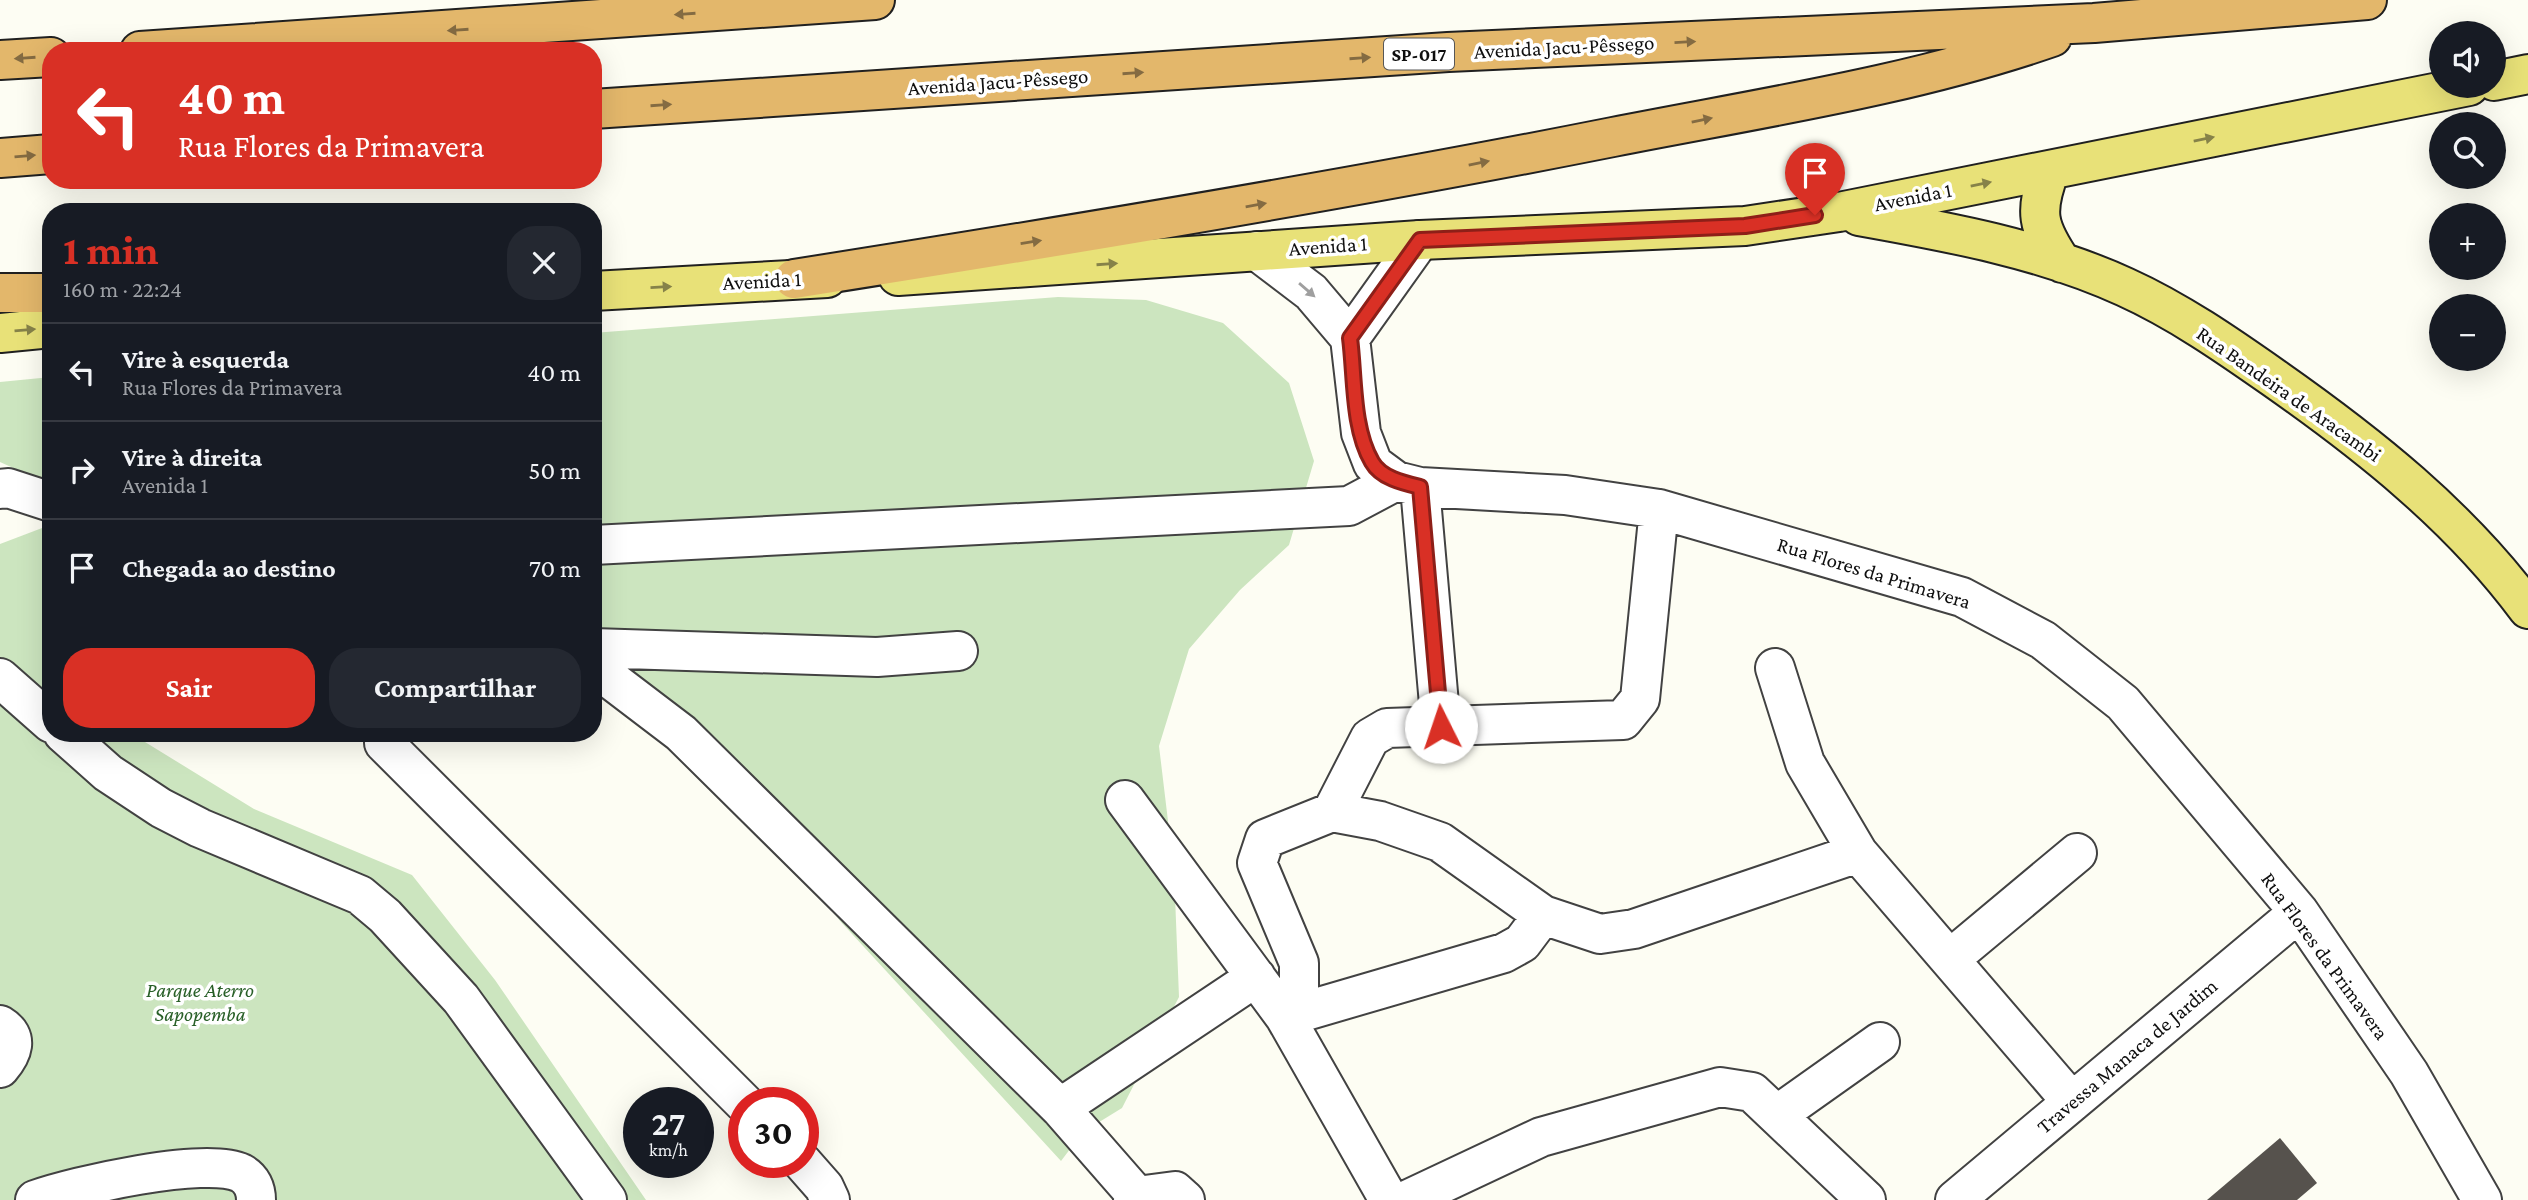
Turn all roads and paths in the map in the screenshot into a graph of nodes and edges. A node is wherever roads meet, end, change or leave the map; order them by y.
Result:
1 (875, 0) edge
2 (2367, 0) edge
3 (2094, 23) junction
4 (270, 42) edge
5 (42, 58) edge
6 (0, 60) edge
7 (2528, 74) edge
8 (2506, 79) edge
9 (2429, 94) edge
10 (602, 108) edge
11 (42, 155) edge
12 (0, 158) edge
13 (2050, 170) junction
14 (1839, 212) junction
15 (1420, 240) junction
16 (1257, 251) junction
17 (2062, 263) junction
18 (794, 279) junction
19 (602, 290) edge
20 (0, 293) edge
21 (42, 293) edge
22 (42, 329) edge
23 (0, 333) edge
24 (1350, 338) junction
25 (1408, 484) junction
26 (0, 489) edge
27 (42, 499) edge
28 (1659, 509) junction
29 (602, 545) edge
30 (2528, 609) edge
31 (602, 648) edge
32 (958, 651) dead end
33 (1775, 668) dead end
34 (602, 673) edge
35 (0, 678) edge
36 (42, 715) edge
37 (1441, 727) junction
38 (73, 742) edge
39 (389, 742) edge
40 (1125, 800) dead end
41 (1332, 812) junction
42 (1858, 853) junction
43 (2077, 853) dead end
44 (2299, 912) junction
45 (1543, 915) junction
46 (1950, 959) junction
47 (1256, 977) junction
48 (1285, 1017) junction
49 (0, 1025) edge
50 (1880, 1042) dead end
51 (0, 1068) edge
52 (728, 1087) edge
53 (2072, 1101) junction
54 (1060, 1108) junction
55 (1777, 1115) junction
56 (816, 1178) edge
57 (1135, 1198) edge
58 (35, 1200) edge
59 (256, 1200) edge
60 (607, 1200) edge
61 (830, 1200) edge
62 (1185, 1200) edge
63 (1389, 1200) edge
64 (1407, 1200) edge
65 (1866, 1200) edge
66 (1955, 1200) edge
67 (2482, 1200) edge

1 -> 4 highway
2 - 3 highway, Avenida Jacu-Pêssego / SP-017
10 -> 3 highway, Avenida Jacu-Pêssego / SP-017
18 -> 3 highway
5 -> 6 highway
7 - 8 main road
13 -> 9 main road, Avenida 1
12 -> 11 highway
14 -> 13 main road, Avenida 1
13 - 17 main road
14 - 15 main road, Avenida 1
14 - 17 main road, Rua Bandeira de Aracambi
15 - 16 main road, Avenida 1
15 - 24 street
18 -> 16 main road, Avenida 1
16 -> 24 street
17 - 30 main road, Rua Bandeira de Aracambi
19 -> 18 main road, Avenida 1
20 - 21 highway
23 -> 22 main road
24 - 25 street
25 - 28 street, Rua Flores da Primavera
25 - 29 street
25 - 37 street
26 - 27 street
28 - 37 street
28 - 44 street, Rua Flores da Primavera
31 - 32 street
33 - 42 street
34 - 54 street
35 - 36 street
37 - 41 street
38 - 60 street
39 - 52 street
40 - 47 street
41 - 45 street
41 - 48 street
42 - 45 street
42 - 46 street
43 - 46 street
44 - 53 street, Travessa Manaca de Jardim
44 - 67 street, Rua Flores da Primavera
45 - 48 street
46 - 53 street
47 - 48 street
47 - 54 street
48 - 63 street
49 - 51 street
50 - 55 street
53 - 66 street, Travessa Manaca de Jardim
54 - 57 street
55 - 64 street
55 - 65 street
56 - 61 street
57 - 62 street
58 - 59 street

